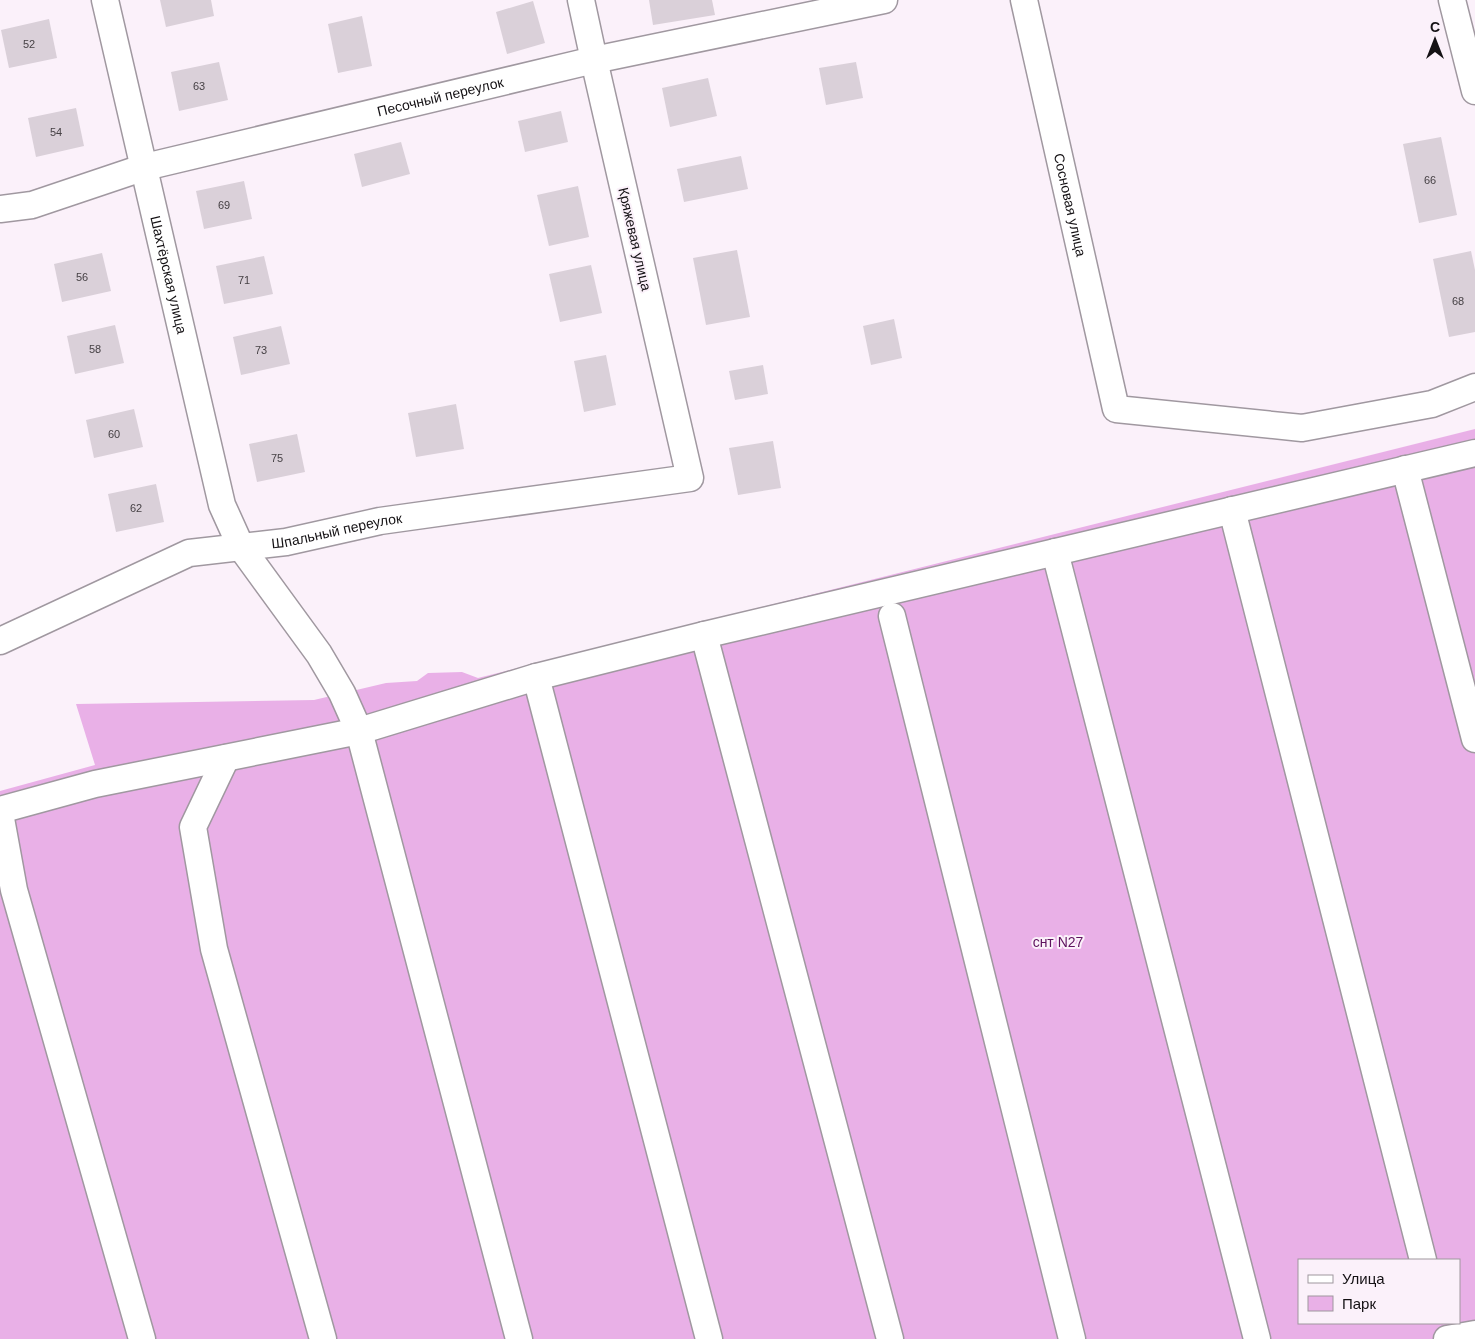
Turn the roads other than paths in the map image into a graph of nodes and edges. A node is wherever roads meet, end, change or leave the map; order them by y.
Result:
1 (105, 0) edge
2 (581, 0) edge
3 (884, 0) edge
4 (1024, 0) edge
5 (1452, 0) edge
6 (594, 60) junction
7 (1475, 92) edge
8 (145, 167) junction
9 (0, 209) edge
10 (1475, 387) edge
11 (1475, 453) edge
12 (1404, 469) junction
13 (690, 478) joint
14 (1232, 510) junction
15 (240, 547) junction
16 (1055, 552) junction
17 (892, 616) dead end
18 (704, 635) junction
19 (0, 640) edge
20 (536, 677) junction
21 (359, 731) junction
22 (1475, 739) edge
23 (226, 758) junction
24 (0, 812) edge
25 (1423, 1259) edge
26 (1439, 1324) edge
27 (1475, 1334) edge
28 (142, 1339) edge
29 (323, 1339) edge
30 (519, 1339) edge
31 (709, 1339) edge
32 (890, 1339) edge
33 (1072, 1339) edge
34 (1257, 1339) edge
35 (1443, 1339) edge
36 (1447, 1339) edge

1 - 8 street, Шахтёрская улица
2 - 6 street, Кряжевая улица
3 - 6 street, Песочный переулок
4 - 10 street, Сосновая улица
5 - 7 street
6 - 8 street, Песочный переулок
6 - 13 street, Кряжевая улица
8 - 9 street, Песочный переулок
8 - 15 street, Шахтёрская улица
11 - 12 street
12 - 14 street
12 - 22 street
13 - 15 street, Шпальный переулок
14 - 16 street
14 - 25 street
15 - 19 street, Шпальный переулок
15 - 21 street, Шахтёрская улица
16 - 18 street
16 - 34 street
17 - 33 street
18 - 20 street
18 - 32 street
20 - 21 street
20 - 31 street
21 - 23 street
21 - 30 street, Шахтёрская улица
23 - 24 street
23 - 29 street
24 - 28 street
26 - 35 street
27 - 36 street

